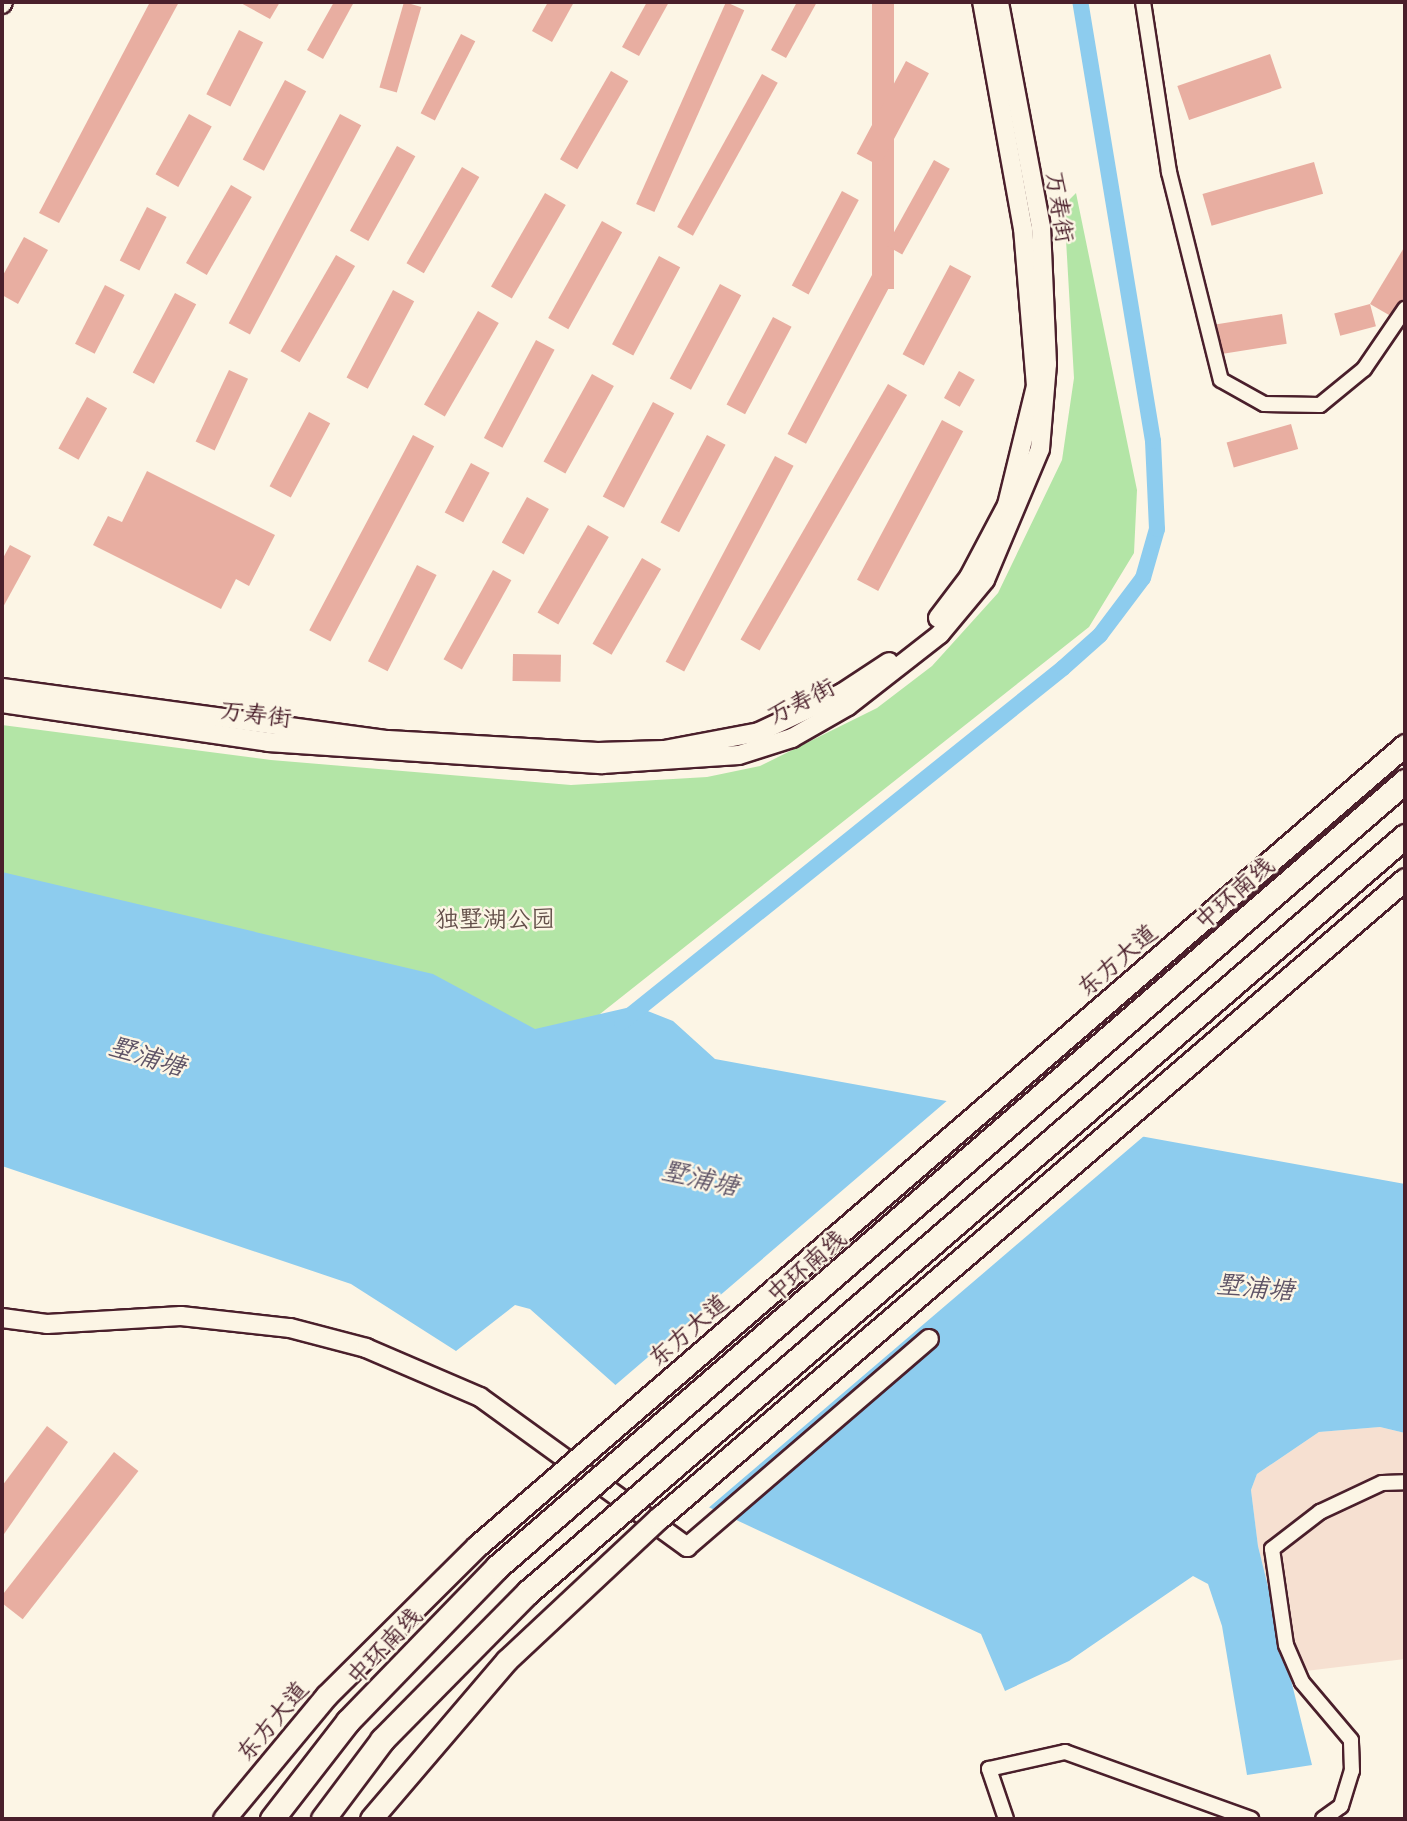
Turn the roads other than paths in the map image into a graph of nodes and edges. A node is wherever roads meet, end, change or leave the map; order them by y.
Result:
1 (982, 2) edge
2 (999, 2) edge
3 (1143, 2) edge
4 (1405, 309) edge
5 (2, 688) edge
6 (2, 703) edge
7 (1405, 745) edge
8 (1405, 781) edge
9 (1405, 836) edge
10 (1405, 879) edge
11 (2, 1318) edge
12 (929, 1339) dead end
13 (1405, 1482) edge
14 (224, 1819) edge
15 (272, 1819) edge
16 (323, 1819) edge
17 (370, 1819) edge
18 (1006, 1819) edge
19 (1251, 1819) edge
20 (1324, 1819) edge

1 - 5 street, 万寿街
2 - 6 street, 万寿街
3 - 4 street
7 - 14 main road, 东方大道, bridge
8 - 15 highway, 中环南线, bridge
9 - 16 highway, bridge
10 - 17 main road, bridge
11 - 12 street
13 - 20 street
18 - 19 street

